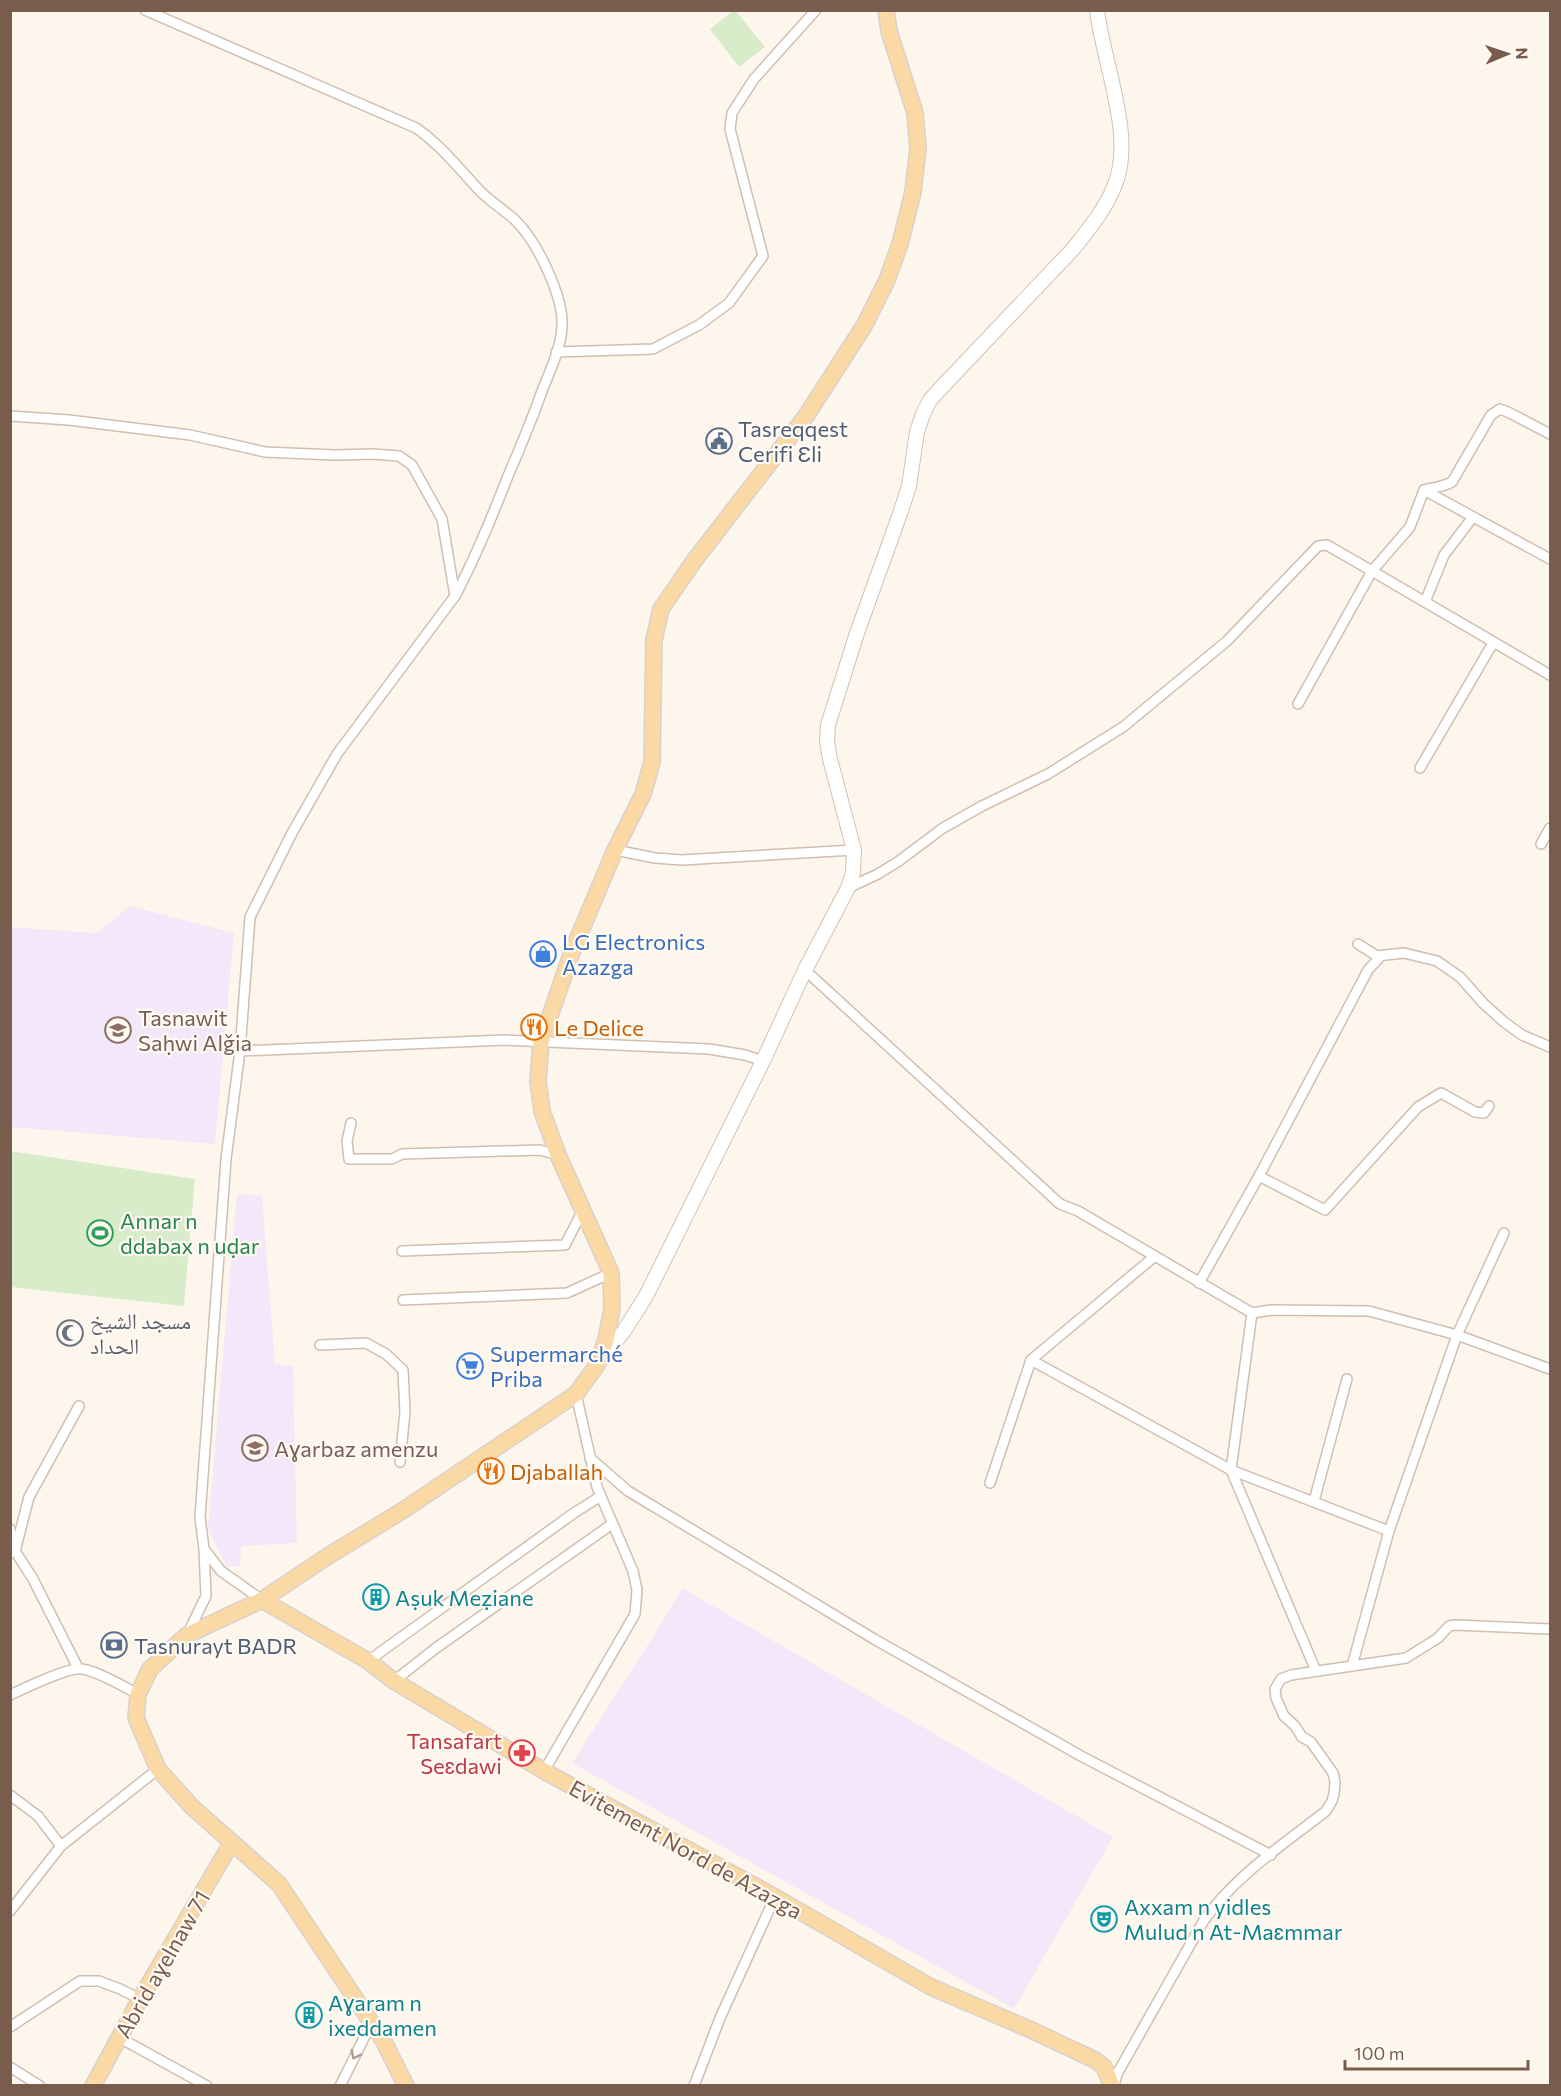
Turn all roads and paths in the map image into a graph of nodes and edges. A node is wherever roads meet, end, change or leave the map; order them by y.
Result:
1 (145, 10) edge
2 (816, 10) edge
3 (886, 10) edge
4 (1097, 10) edge
5 (556, 352) junction
6 (10, 416) edge
7 (1551, 434) edge
8 (1424, 490) junction
9 (1473, 517) junction
10 (1551, 559) edge
11 (1372, 571) junction
12 (455, 596) junction
13 (1425, 602) junction
14 (1493, 643) junction
15 (1551, 675) edge
16 (1299, 704) dead end
17 (1420, 768) dead end
18 (1551, 828) edge
19 (1541, 844) dead end
20 (615, 850) junction
21 (854, 850) junction
22 (848, 888) junction
23 (1358, 944) dead end
24 (1381, 956) junction
25 (805, 970) junction
26 (541, 1042) junction
27 (1551, 1047) edge
28 (240, 1051) junction
29 (763, 1060) junction
30 (1489, 1106) dead end
31 (351, 1123) dead end
32 (558, 1155) junction
33 (1259, 1176) junction
34 (583, 1210) junction
35 (1504, 1233) dead end
36 (402, 1251) dead end
37 (1155, 1256) junction
38 (611, 1273) junction
39 (1199, 1283) junction
40 (403, 1300) dead end
41 (1252, 1313) junction
42 (1457, 1335) junction
43 (320, 1345) dead end
44 (1031, 1360) junction
45 (597, 1365) junction
46 (1551, 1369) edge
47 (1347, 1379) dead end
48 (576, 1394) junction
49 (79, 1406) dead end
50 (590, 1458) junction
51 (400, 1462) dead end
52 (1231, 1470) junction
53 (990, 1483) dead end
54 (601, 1496) junction
55 (1314, 1501) junction
56 (612, 1524) junction
57 (10, 1529) edge
58 (1389, 1531) junction
59 (204, 1549) junction
60 (13, 1552) edge
61 (262, 1600) junction
62 (1551, 1629) edge
63 (187, 1635) junction
64 (368, 1661) junction
65 (1352, 1666) junction
66 (78, 1668) junction
67 (1316, 1671) junction
68 (394, 1681) junction
69 (138, 1694) junction
70 (10, 1695) edge
71 (158, 1769) junction
72 (544, 1771) junction
73 (10, 1795) edge
74 (232, 1842) junction
75 (62, 1846) junction
76 (1271, 1856) junction
77 (775, 1897) junction
78 (10, 1911) edge
79 (140, 1999) junction
80 (371, 2024) junction
81 (10, 2027) edge
82 (120, 2038) junction
83 (10, 2067) edge
84 (40, 2085) edge
85 (93, 2085) edge
86 (207, 2085) edge
87 (340, 2085) edge
88 (406, 2085) edge
89 (694, 2085) edge
90 (1113, 2085) edge

1 - 5 street
2 - 5 street
3 - 20 main road
4 - 21 street
5 - 12 street
6 - 12 street
7 - 8 street
8 - 9 street
8 - 11 street
9 - 10 street
9 - 13 street
11 - 13 street
11 - 16 street
11 - 22 street
12 - 28 street
13 - 14 street
14 - 15 street
14 - 17 street
18 - 19 street
20 - 21 street
20 - 26 main road
21 - 22 street
22 - 25 street
23 - 24 street
24 - 27 street
24 - 33 street
25 - 29 street
25 - 37 street
26 - 28 street
26 - 29 street
26 - 32 main road
28 - 59 street
29 - 45 street
30 - 33 street
31 - 32 street
32 - 34 main road
33 - 39 street
34 - 36 street
34 - 38 main road
35 - 42 street
37 - 39 street
37 - 44 street
38 - 40 street
38 - 45 main road
39 - 41 street
41 - 42 street
41 - 52 street
42 - 46 street
42 - 58 street
43 - 51 street
44 - 52 street
44 - 53 street
45 - 48 main road
47 - 55 street
48 - 50 street
48 - 61 main road
49 - 60 street
50 - 54 street
50 - 76 street
52 - 55 street
52 - 67 street
54 - 56 street
54 - 64 street
55 - 58 street
56 - 68 street
56 - 72 street
57 - 60 street
58 - 65 street
59 - 61 street
59 - 63 street
60 - 66 street
61 - 63 main road
61 - 64 main road, Evitement Nord de Azazga
62 - 65 street
63 - 69 main road
64 - 68 main road, Evitement Nord de Azazga
65 - 67 street
66 - 69 street
66 - 70 street
67 - 76 street
68 - 72 main road, Evitement Nord de Azazga
69 - 71 main road
71 - 74 main road
71 - 75 street
72 - 77 main road, Evitement Nord de Azazga
73 - 75 street
74 - 79 main road, Abrid aɣelnaw 71
74 - 80 main road
75 - 78 street
76 - 90 street
77 - 89 street
77 - 90 main road, Evitement Nord de Azazga
79 - 81 street
79 - 82 main road, Abrid aɣelnaw 71
80 -> 87 street
80 - 88 main road
82 - 85 main road, Abrid aɣelnaw 71
82 - 86 street
83 - 84 street

